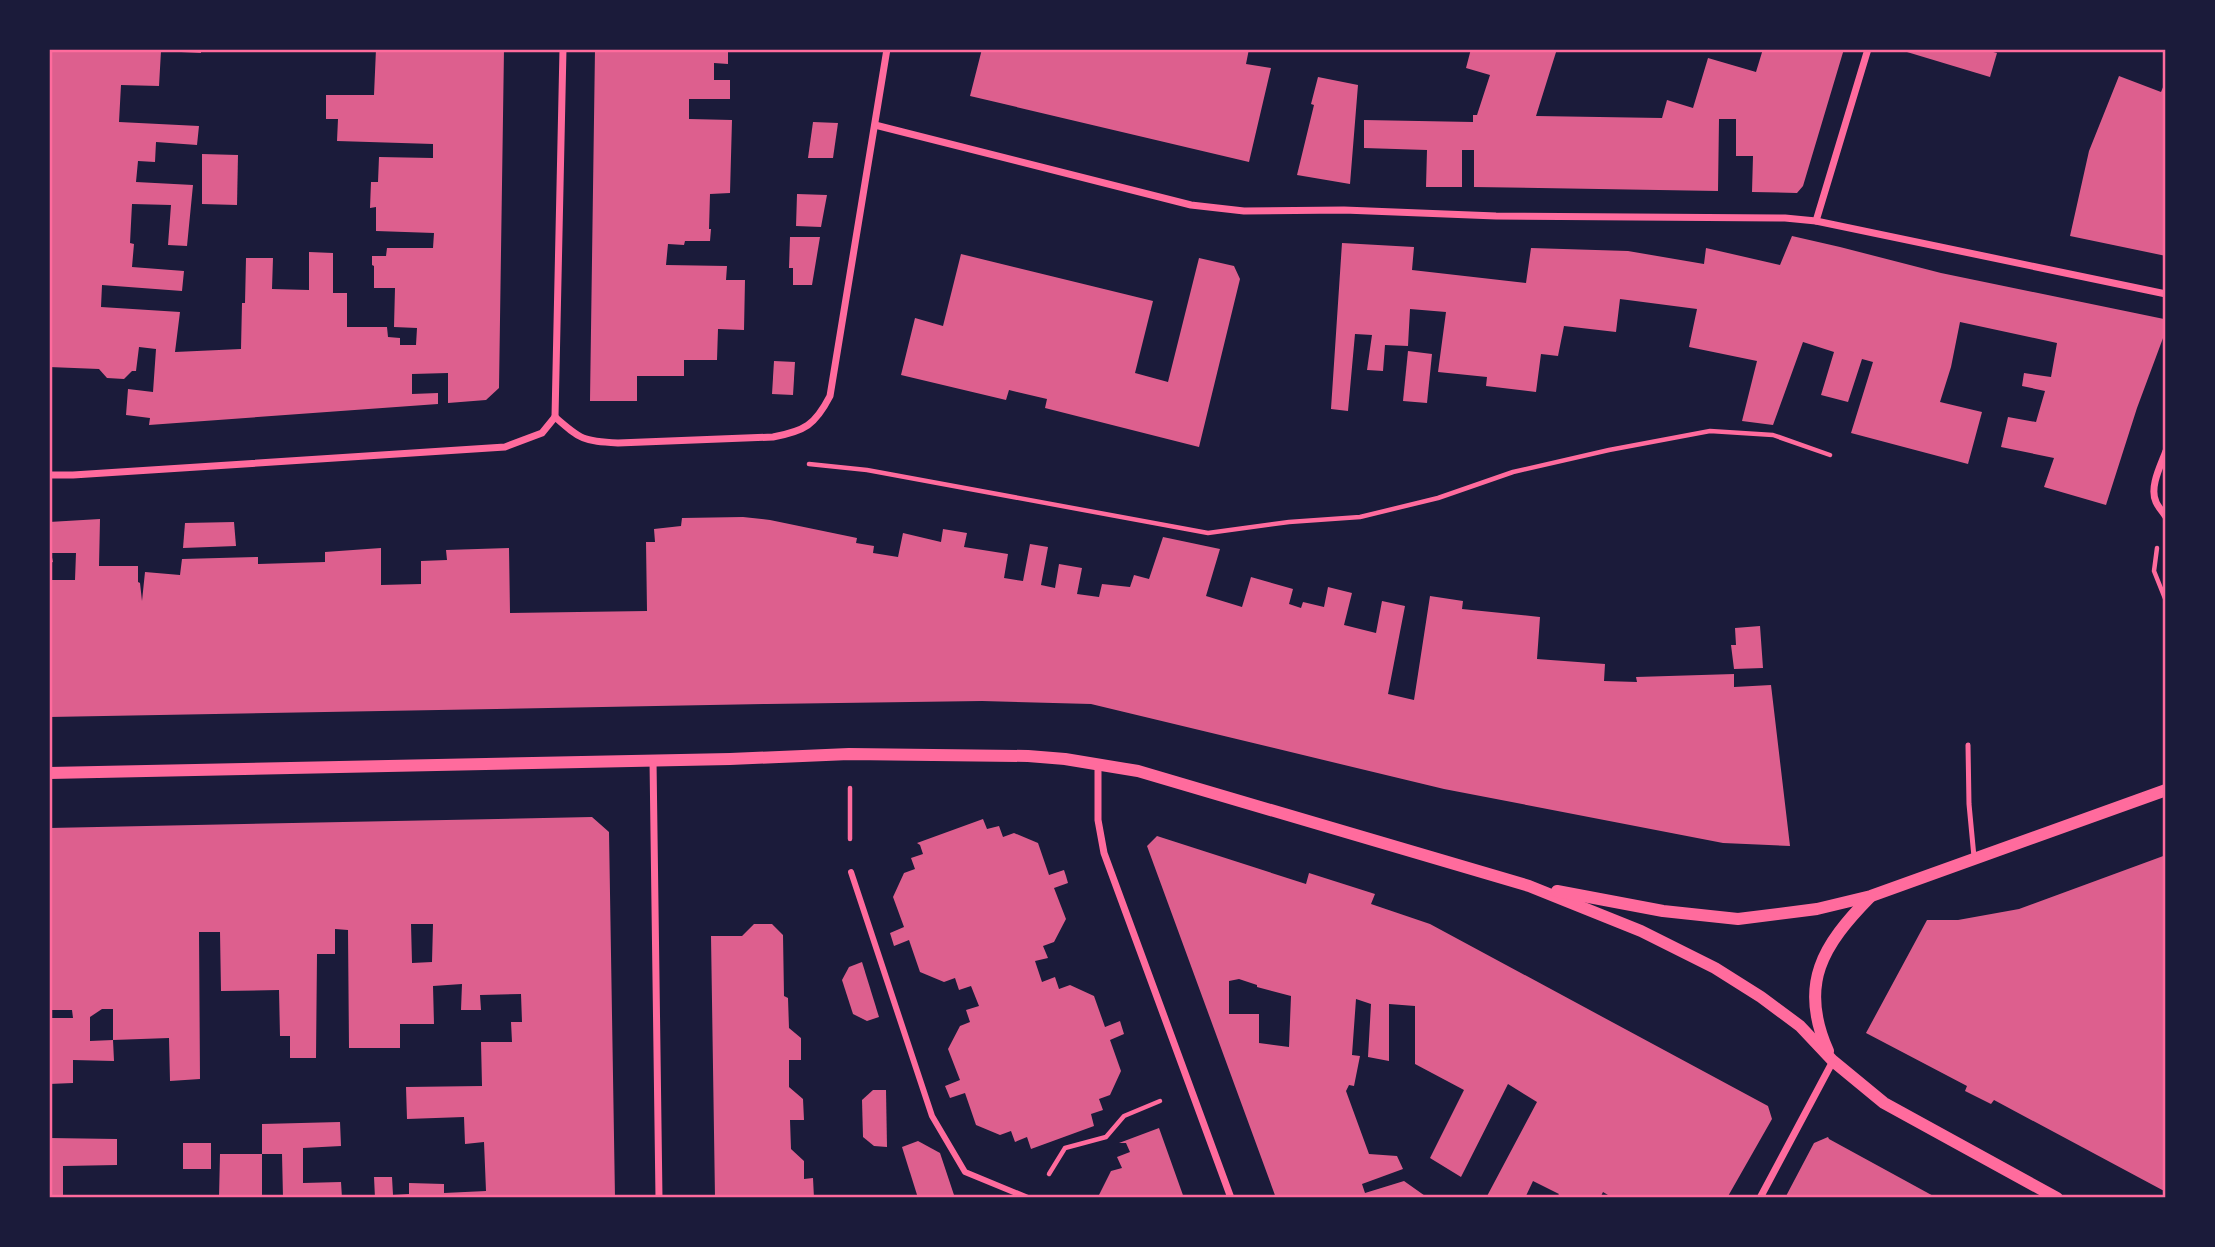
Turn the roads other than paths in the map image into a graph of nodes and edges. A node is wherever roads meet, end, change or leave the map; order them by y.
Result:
1 (563, 49) edge
2 (887, 49) edge
3 (1868, 49) edge
4 (875, 125) junction
5 (1816, 221) junction
6 (2166, 294) edge
7 (555, 417) junction
8 (2166, 451) edge
9 (49, 475) edge
10 (2166, 517) edge
11 (1968, 745) dead end
12 (653, 760) junction
13 (1098, 764) junction
14 (49, 773) edge
15 (2166, 790) edge
16 (1974, 860) junction
17 (851, 872) road end
18 (1529, 886) junction
19 (1871, 896) junction
20 (1833, 1061) junction
21 (659, 1198) edge
22 (1028, 1198) edge
23 (1231, 1198) edge
24 (1760, 1198) edge
25 (2057, 1198) edge

1 - 7 street
2 - 4 street
3 - 5 street
4 - 5 street
4 - 7 street
5 - 6 street
7 - 9 street
8 - 10 street
11 - 16 lane
12 - 13 street
12 - 14 street
12 - 21 street
13 - 18 street
13 - 23 street
15 - 16 street
16 - 19 street
17 - 22 street
18 - 19 street
18 - 20 street
19 - 20 street
20 - 24 street
20 - 25 street

